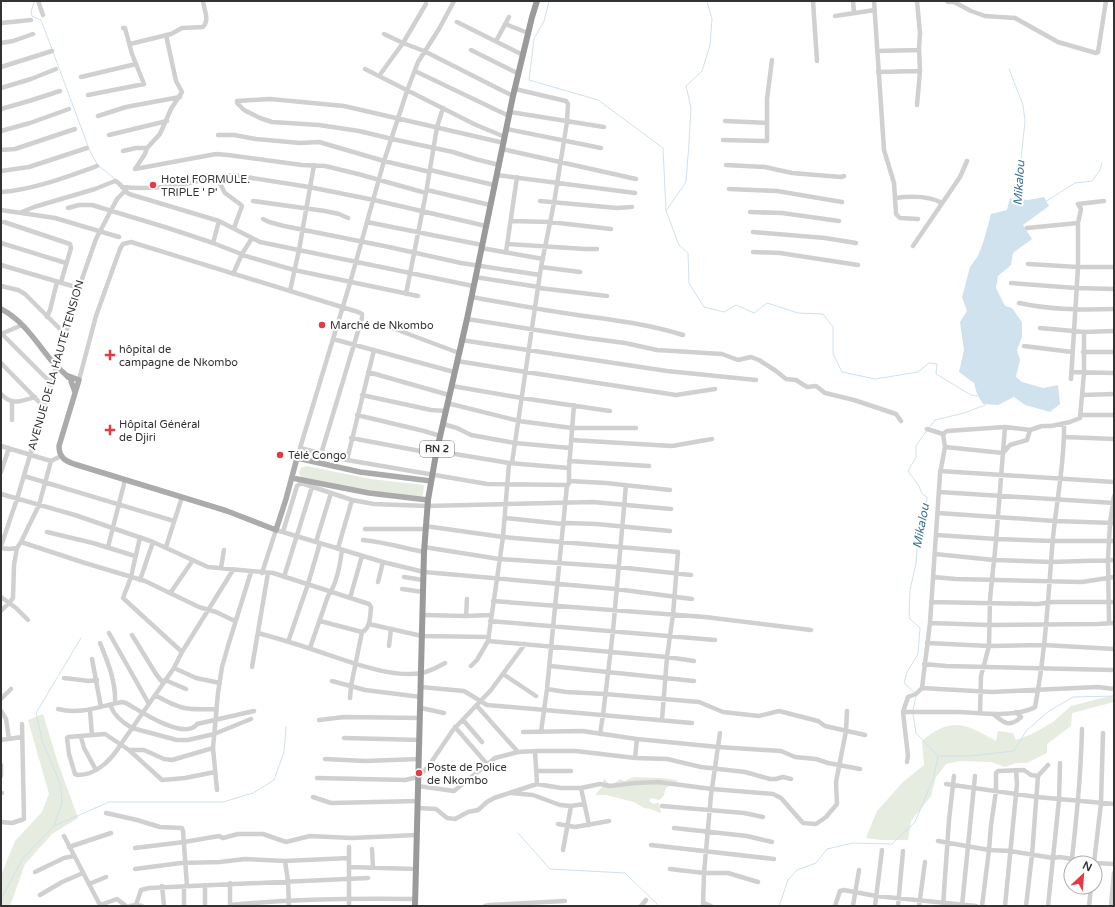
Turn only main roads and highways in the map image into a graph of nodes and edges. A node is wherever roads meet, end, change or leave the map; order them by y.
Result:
1 (537, 1) edge
2 (1, 310) edge
3 (292, 478) junction
4 (431, 478) junction
5 (427, 503) junction
6 (415, 906) edge

1 - 4 highway, RN 2
2 - 3 main road
3 - 4 main road
3 - 5 main road
4 - 5 highway, RN 2
5 - 6 highway, RN 2

